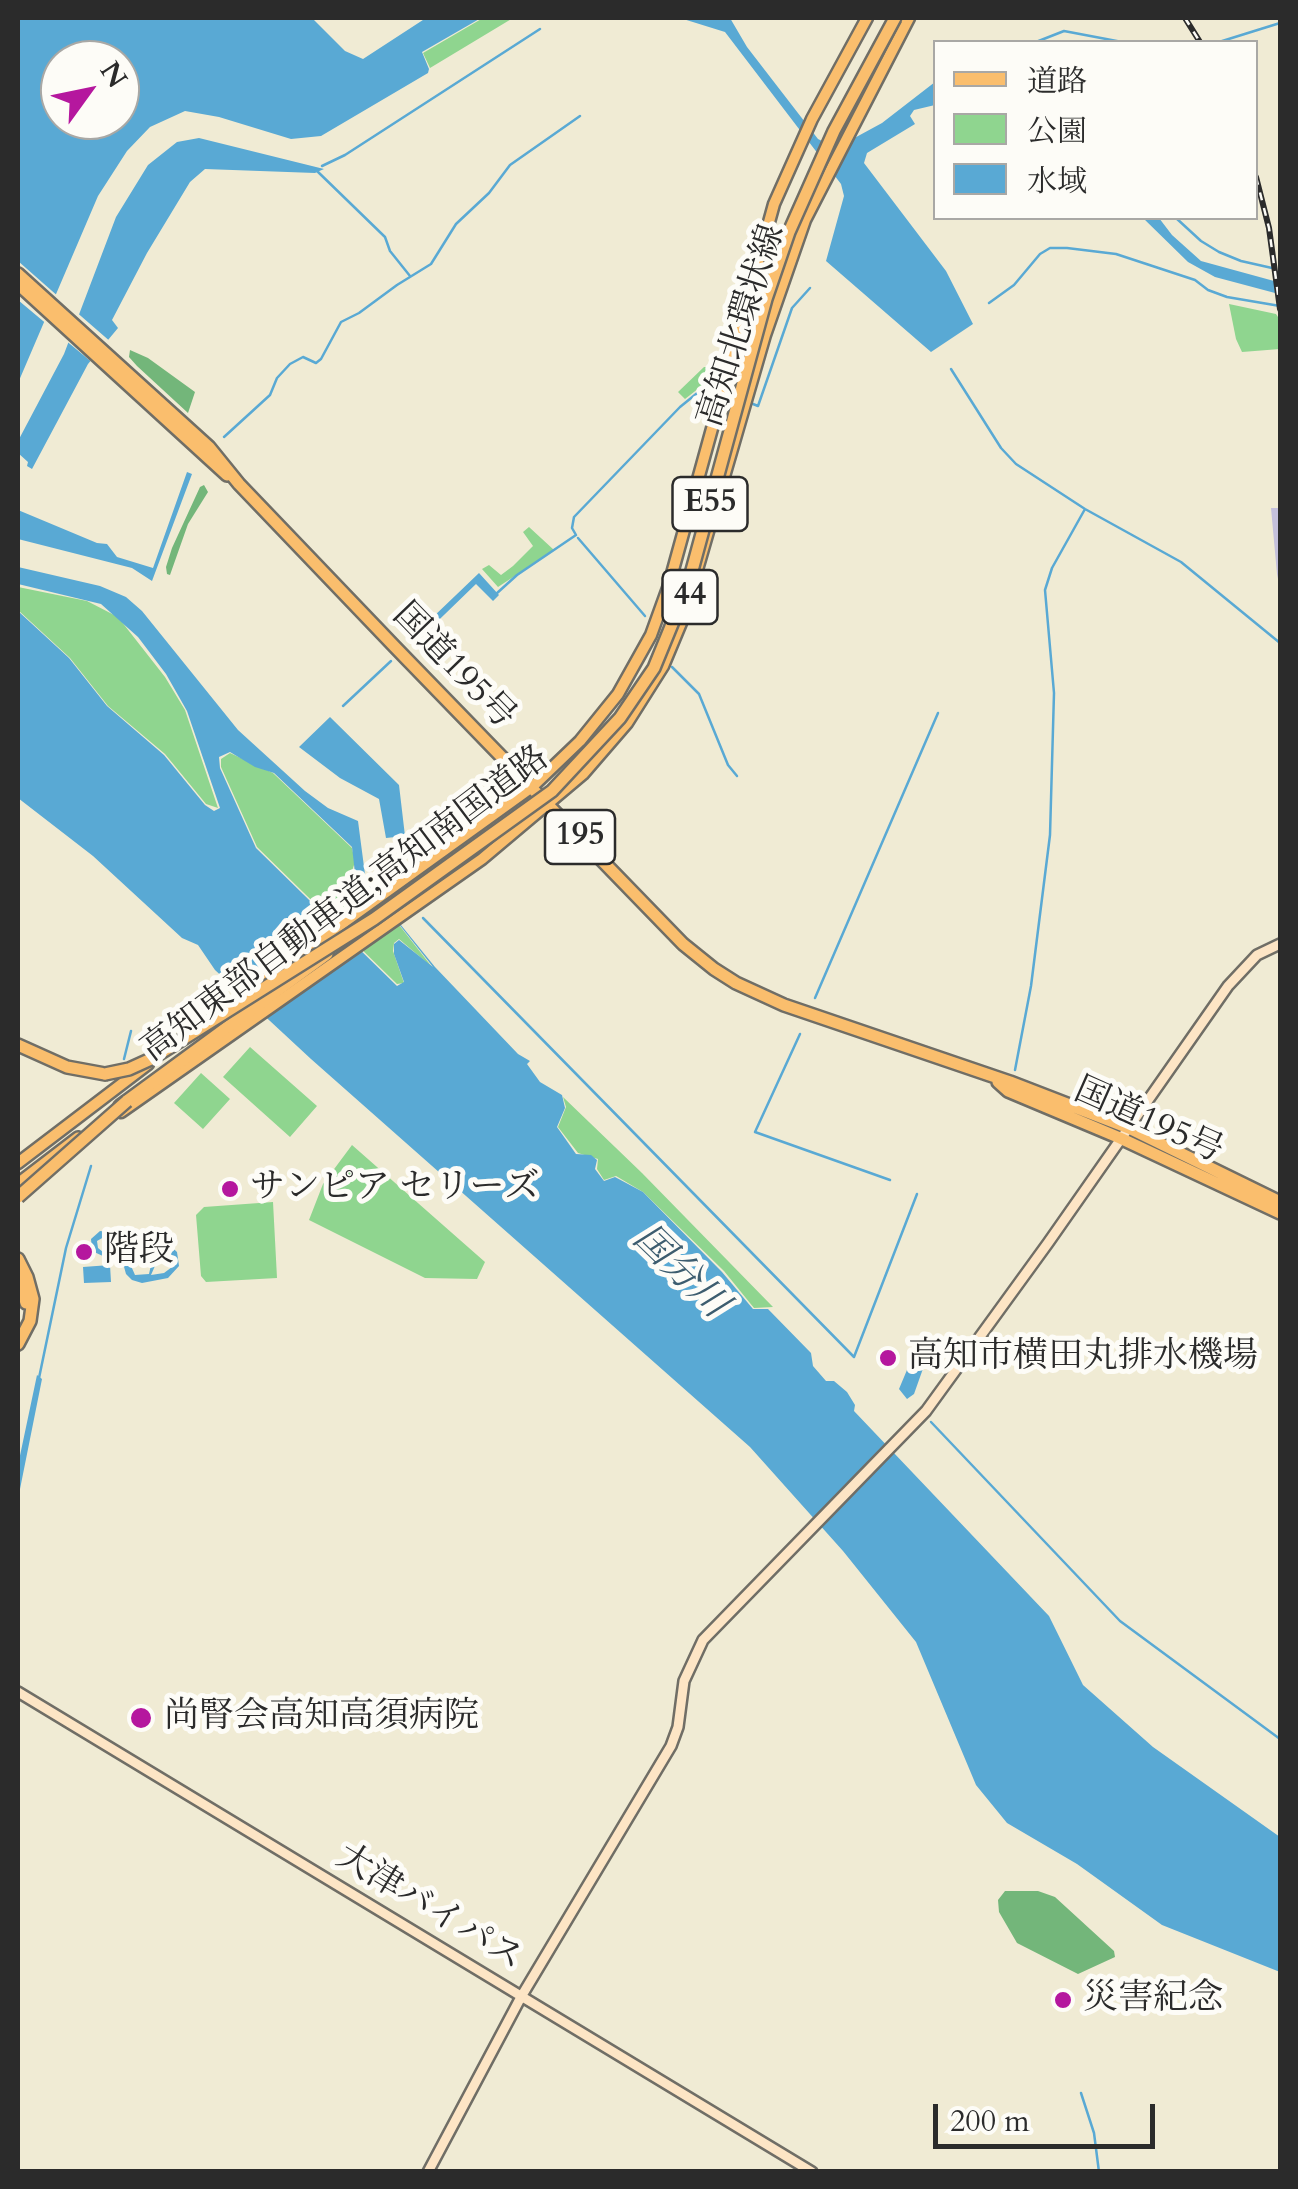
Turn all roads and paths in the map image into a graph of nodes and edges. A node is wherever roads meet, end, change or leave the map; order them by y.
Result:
1 (867, 18) edge
2 (895, 18) edge
3 (909, 18) edge
4 (18, 274) edge
5 (18, 284) edge
6 (108, 359) junction
7 (532, 787) junction
8 (550, 806) junction
9 (398, 909) junction
10 (1280, 944) edge
11 (18, 1045) edge
12 (127, 1101) junction
13 (1125, 1133) junction
14 (18, 1163) edge
15 (18, 1184) edge
16 (18, 1195) edge
17 (1280, 1202) edge
18 (1280, 1214) edge
19 (18, 1260) edge
20 (18, 1275) edge
21 (18, 1331) edge
22 (18, 1344) edge
23 (18, 1692) edge
24 (521, 1997) junction
25 (428, 2172) edge
26 (812, 2172) edge

1 - 7 main road, 高知北環状線 / 44
2 - 9 highway, 高知東部自動車道;高知南国道路 / E55, bridge
3 - 8 main road, 高知北環状線 / 44
4 - 6 highway, 国道195号 / 195
5 - 6 highway, 国道195号 / 195
6 - 7 highway, 国道195号 / 195
7 - 8 highway, 国道195号 / 195
7 - 14 main road, 高知北環状線 / 44, bridge
8 - 9 main road, 高知北環状線 / 44
8 - 13 highway, 国道195号 / 195
9 - 11 highway, bridge
9 - 12 highway, 高知東部自動車道;高知南国道路 / E55, bridge
9 - 16 main road, 高知北環状線 / 44
10 - 13 street
12 - 15 highway, 高知東部自動車道;高知南国道路 / E55, bridge
12 - 16 highway, bridge
13 - 17 highway, 国道195号 / 195
13 - 18 highway, 国道195号 / 195
13 - 24 street
19 - 22 highway
20 - 21 highway
23 - 24 street, 大津バイパス
24 - 25 street
24 - 26 street, 大津バイパス

